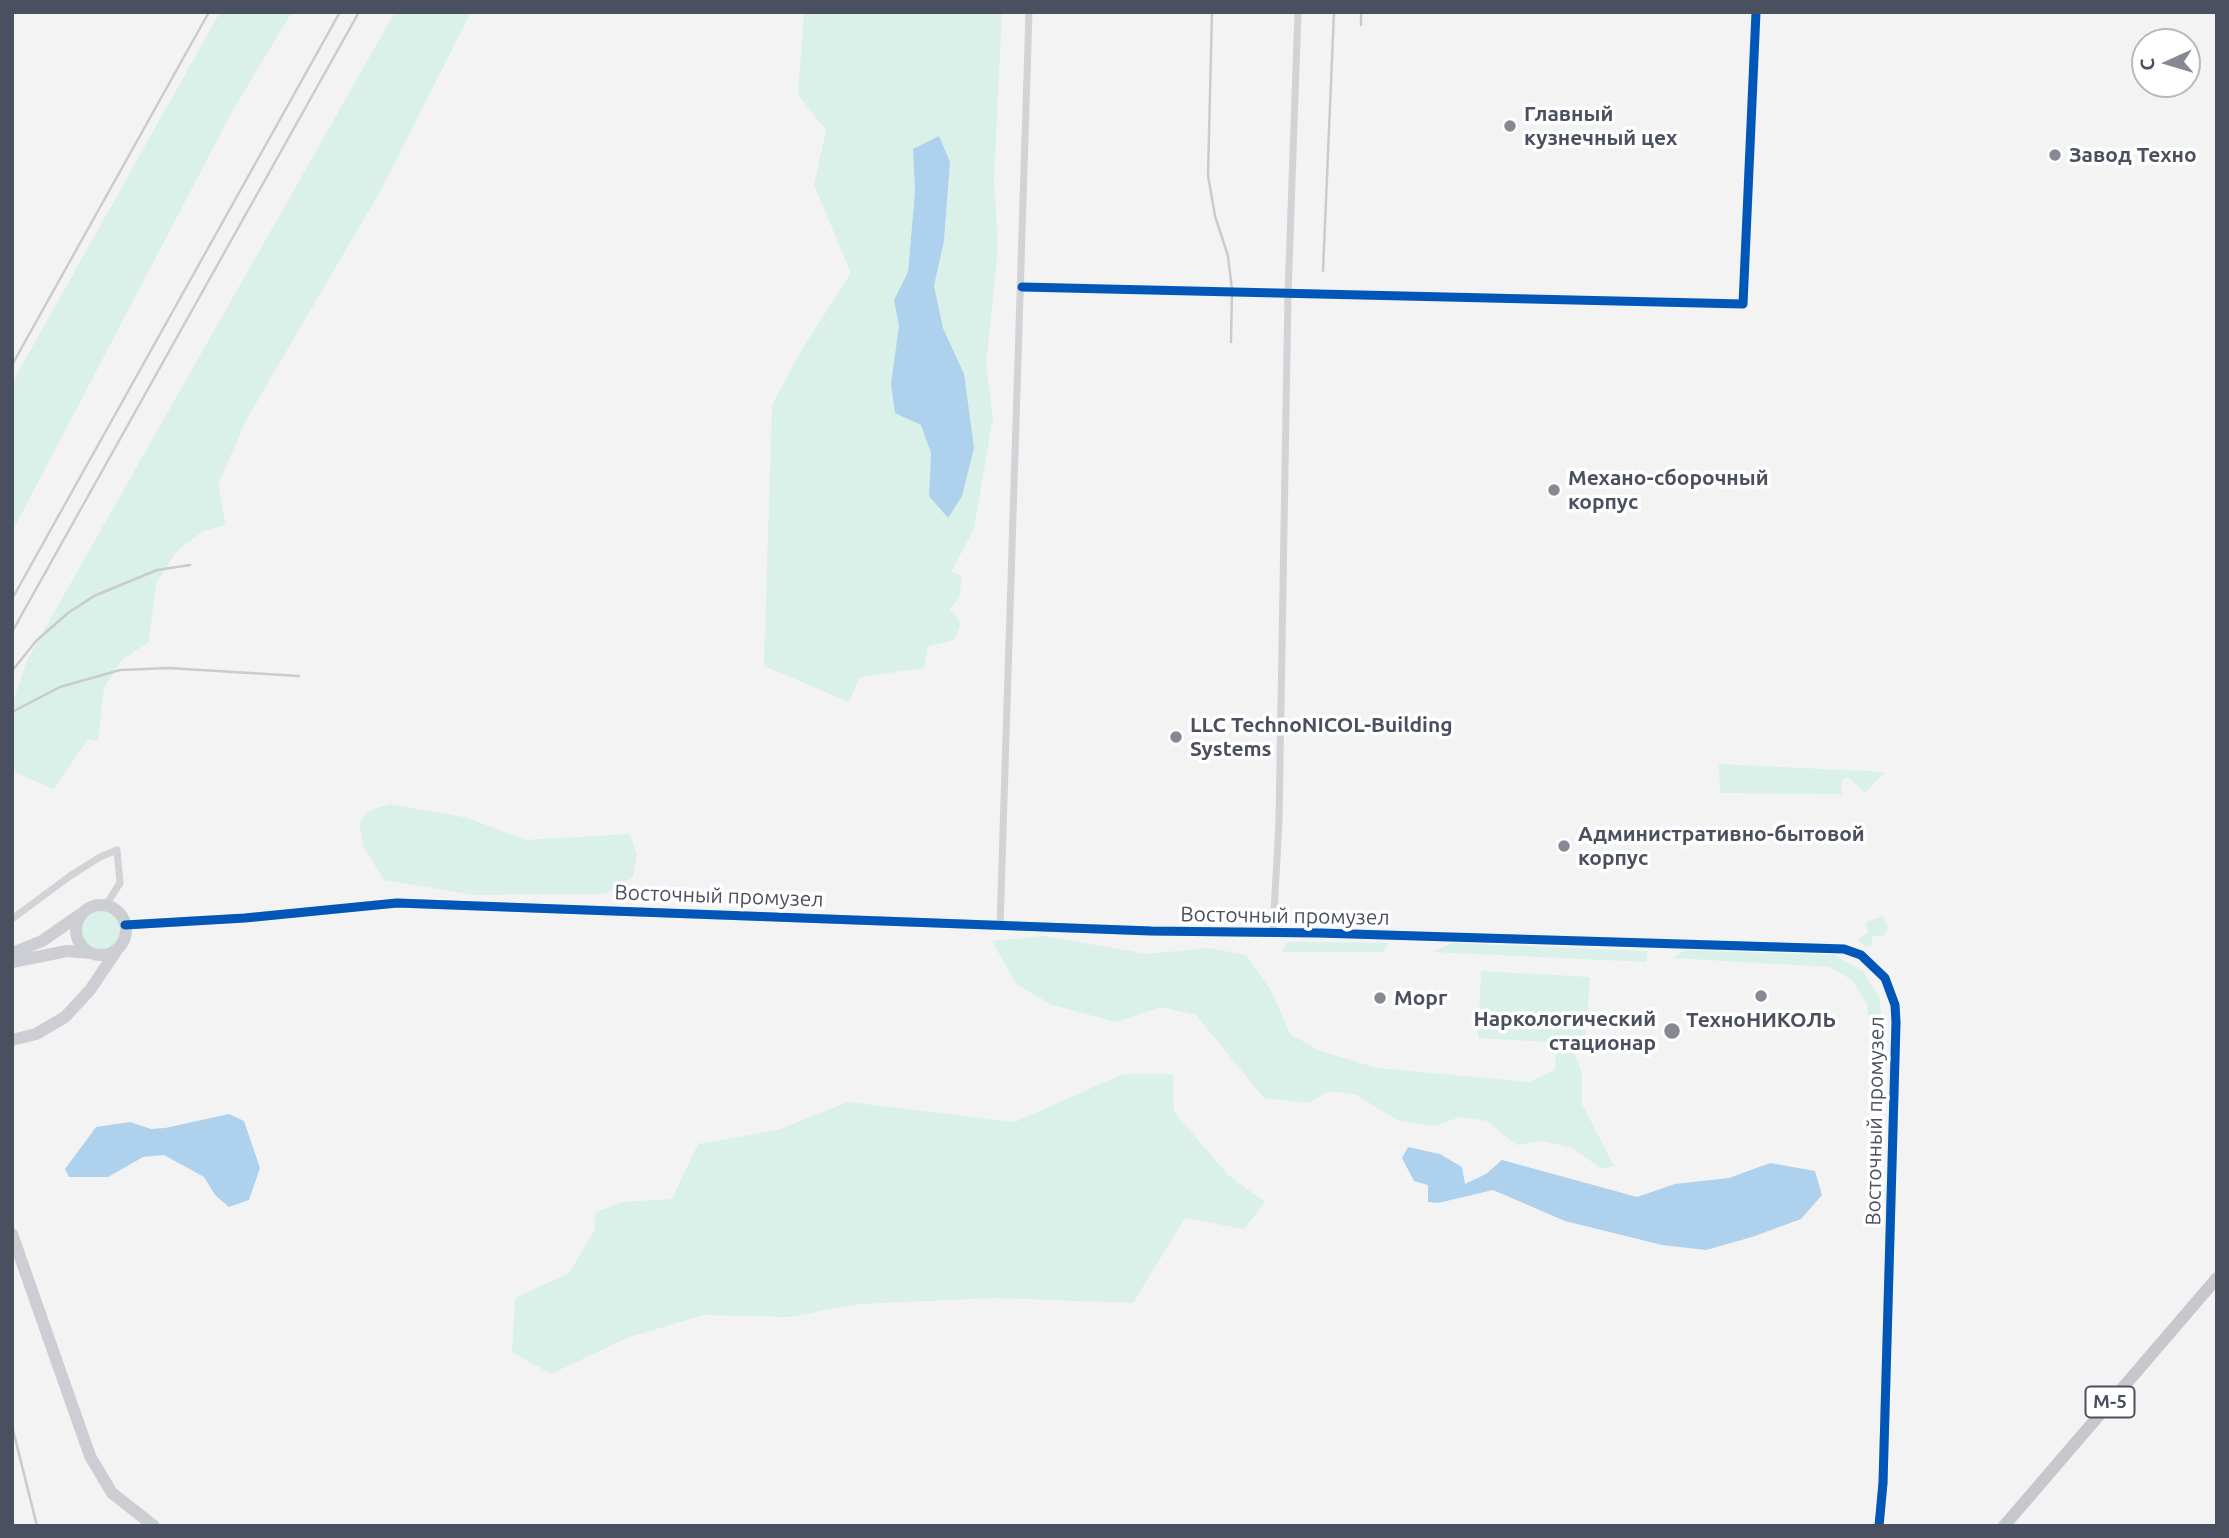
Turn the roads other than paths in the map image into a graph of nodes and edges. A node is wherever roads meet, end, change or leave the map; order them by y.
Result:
1 (1029, 12) edge
2 (1298, 12) edge
3 (1756, 12) edge
4 (1022, 288) junction
5 (1288, 294) junction
6 (106, 905) junction
7 (86, 909) junction
8 (12, 919) edge
9 (125, 925) junction
10 (1000, 926) junction
11 (1273, 932) junction
12 (121, 944) junction
13 (12, 953) edge
14 (91, 953) junction
15 (12, 962) edge
16 (94, 983) junction
17 (12, 1040) edge
18 (12, 1234) edge
19 (2217, 1278) edge
20 (153, 1526) edge
21 (1879, 1526) edge
22 (2004, 1526) edge

1 - 4 street
2 - 5 street
3 - 5 street
4 - 5 street
4 - 10 street
5 - 11 street
6 - 7 main road
6 - 8 street
6 - 9 main road
7 - 13 main road
7 - 14 main road
9 - 10 street, Восточный промузел
9 - 12 main road
10 - 11 street, Восточный промузел
11 - 21 street, Восточный промузел
12 - 14 main road
12 - 16 main road
14 - 15 main road
14 - 16 main road
16 - 17 main road
18 - 20 main road
19 - 22 highway, М-5

